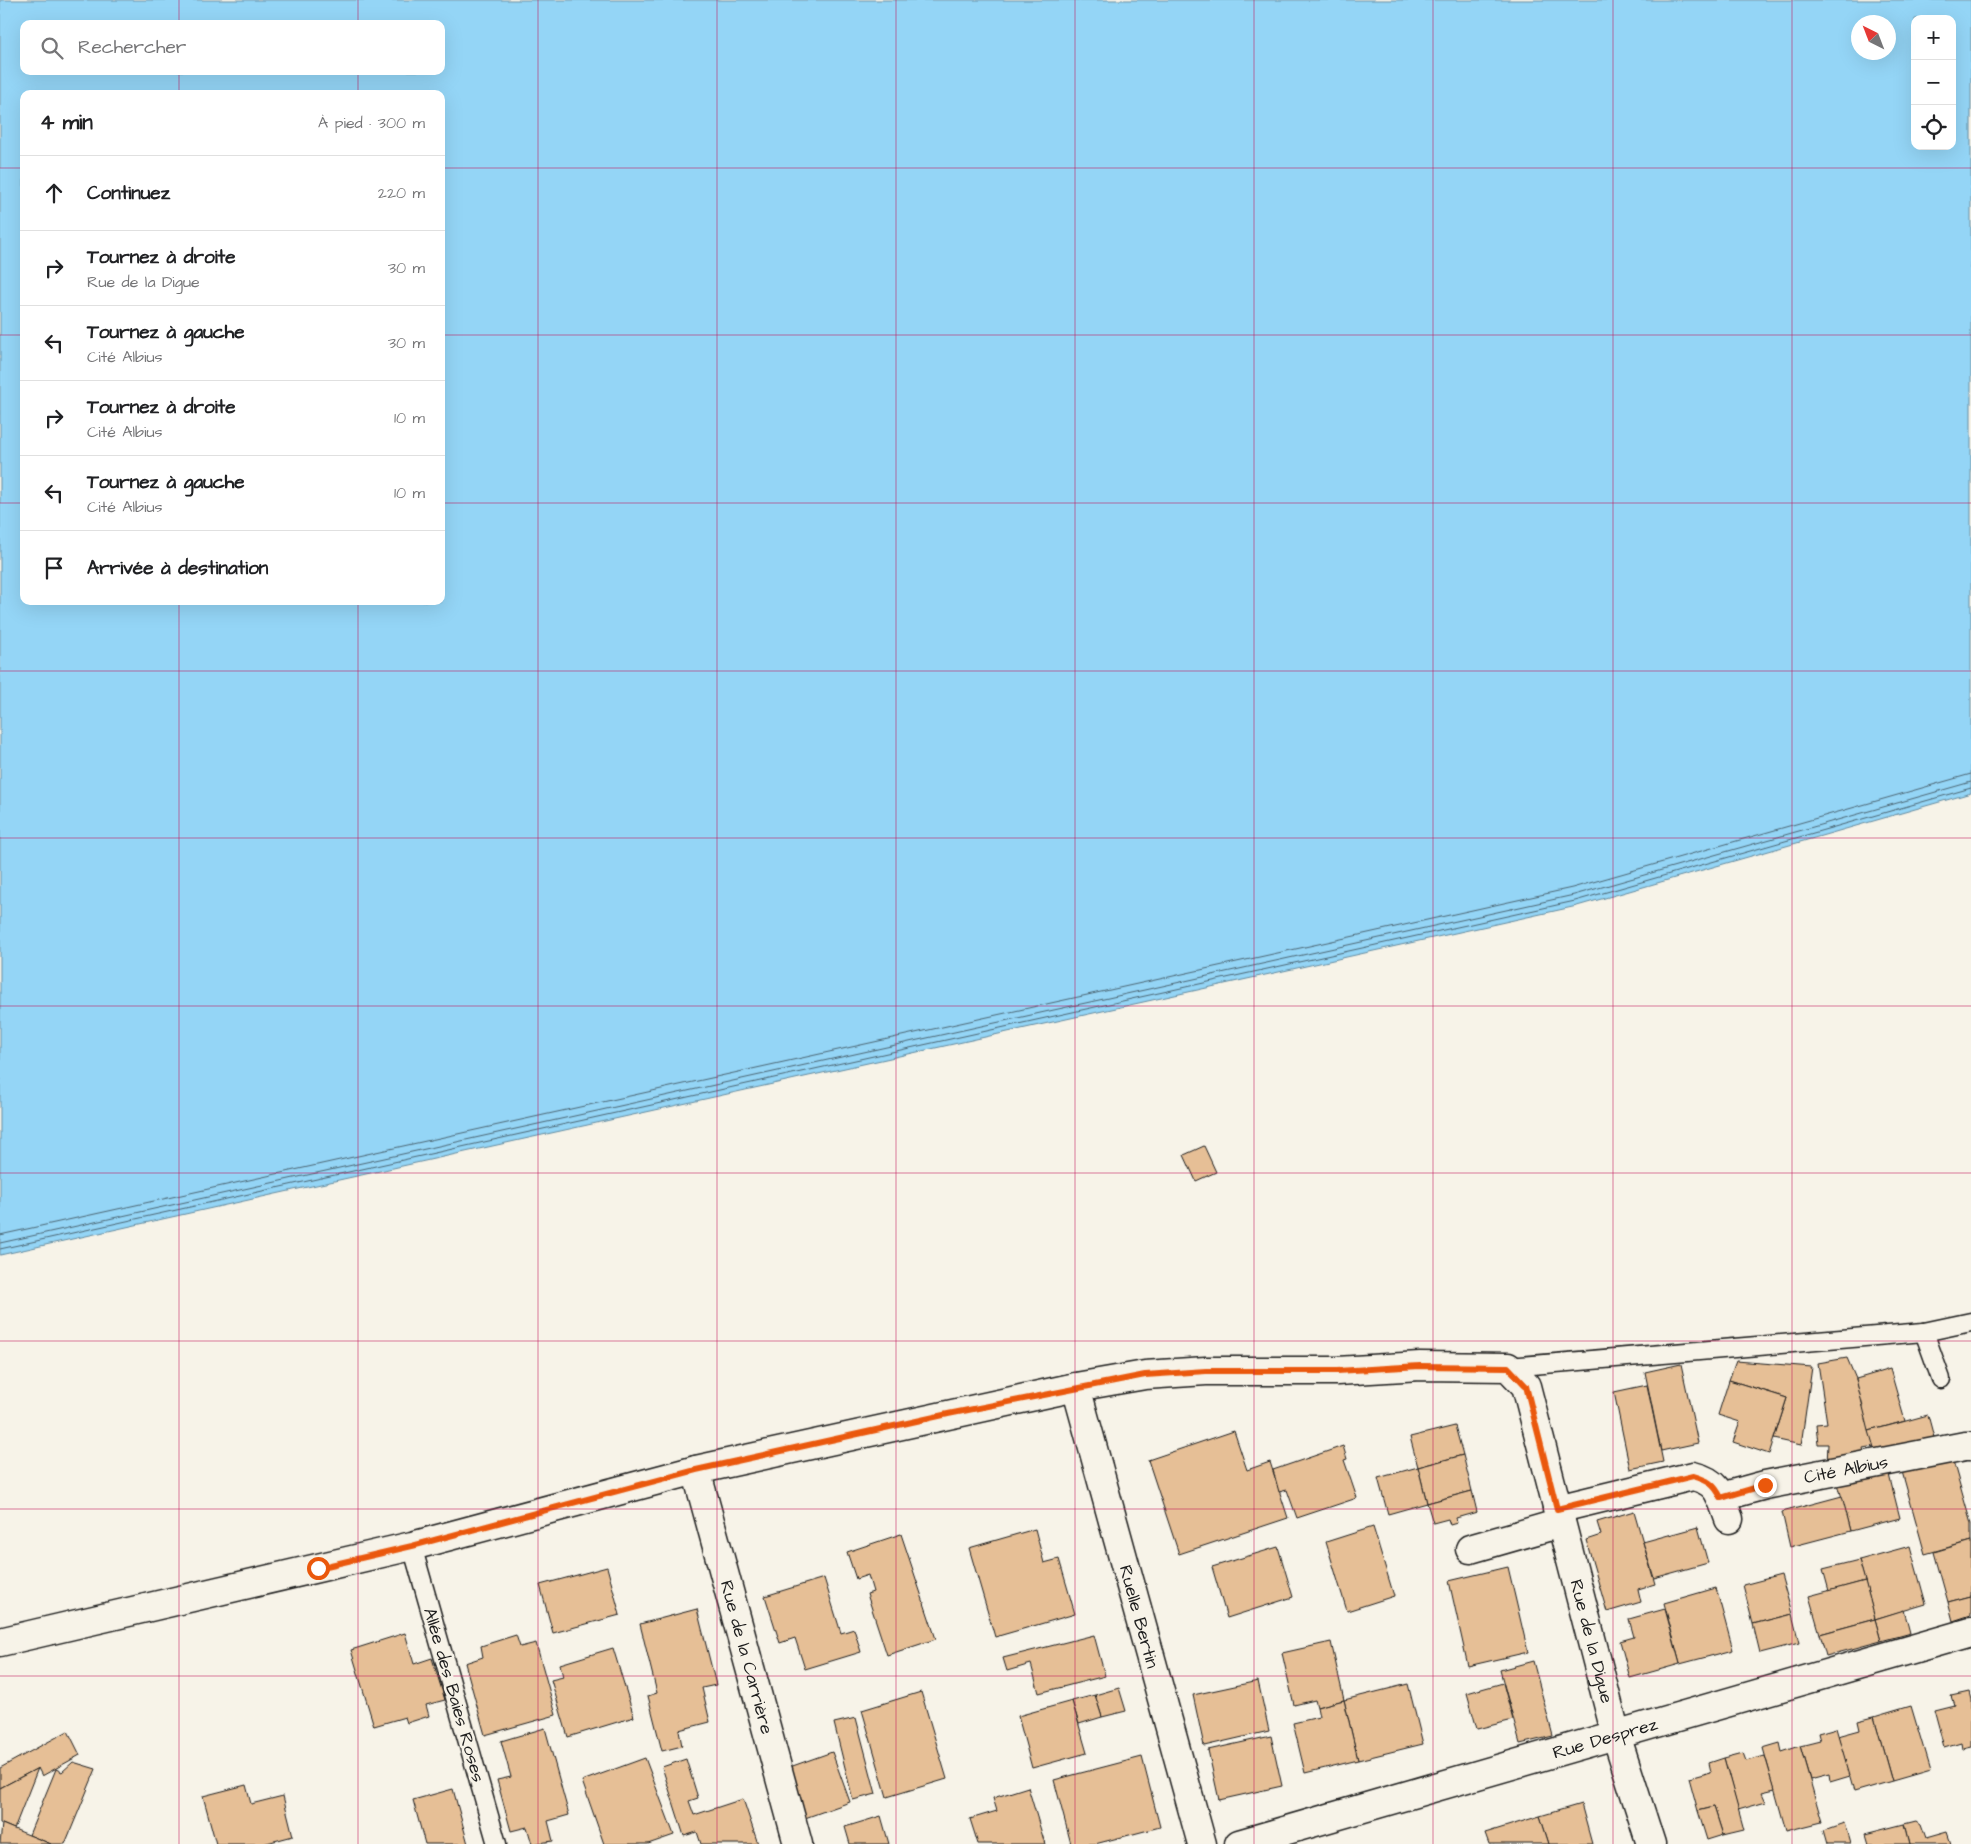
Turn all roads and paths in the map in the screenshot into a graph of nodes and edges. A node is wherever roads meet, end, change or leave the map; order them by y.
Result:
1 (1971, 1322) edge
2 (1924, 1332) junction
3 (1524, 1373) junction
4 (1941, 1380) dead end
5 (1076, 1387) junction
6 (1971, 1446) edge
7 (696, 1470) junction
8 (1559, 1516) junction
9 (412, 1546) junction
10 (1470, 1549) dead end
11 (1971, 1632) edge
12 (0, 1642) edge
13 (1616, 1735) junction
14 (497, 1844) edge
15 (798, 1844) edge
16 (1202, 1844) edge
17 (1239, 1844) edge
18 (1651, 1844) edge

1 - 2 lane
2 - 3 lane
2 - 4 lane
3 - 5 street
3 - 8 street, Rue de la Digue
5 - 7 street
5 - 16 street, Ruelle Bertin
6 - 8 street, Cité Albius
7 - 9 street
7 - 15 street, Rue de la Carrière
8 - 10 street
8 - 13 street, Rue de la Digue
9 - 12 street
9 - 14 lane, Allée des Baies Roses
11 - 13 street, Rue Desprez
13 - 17 street, Rue Desprez
13 - 18 street, Rue de la Digue

